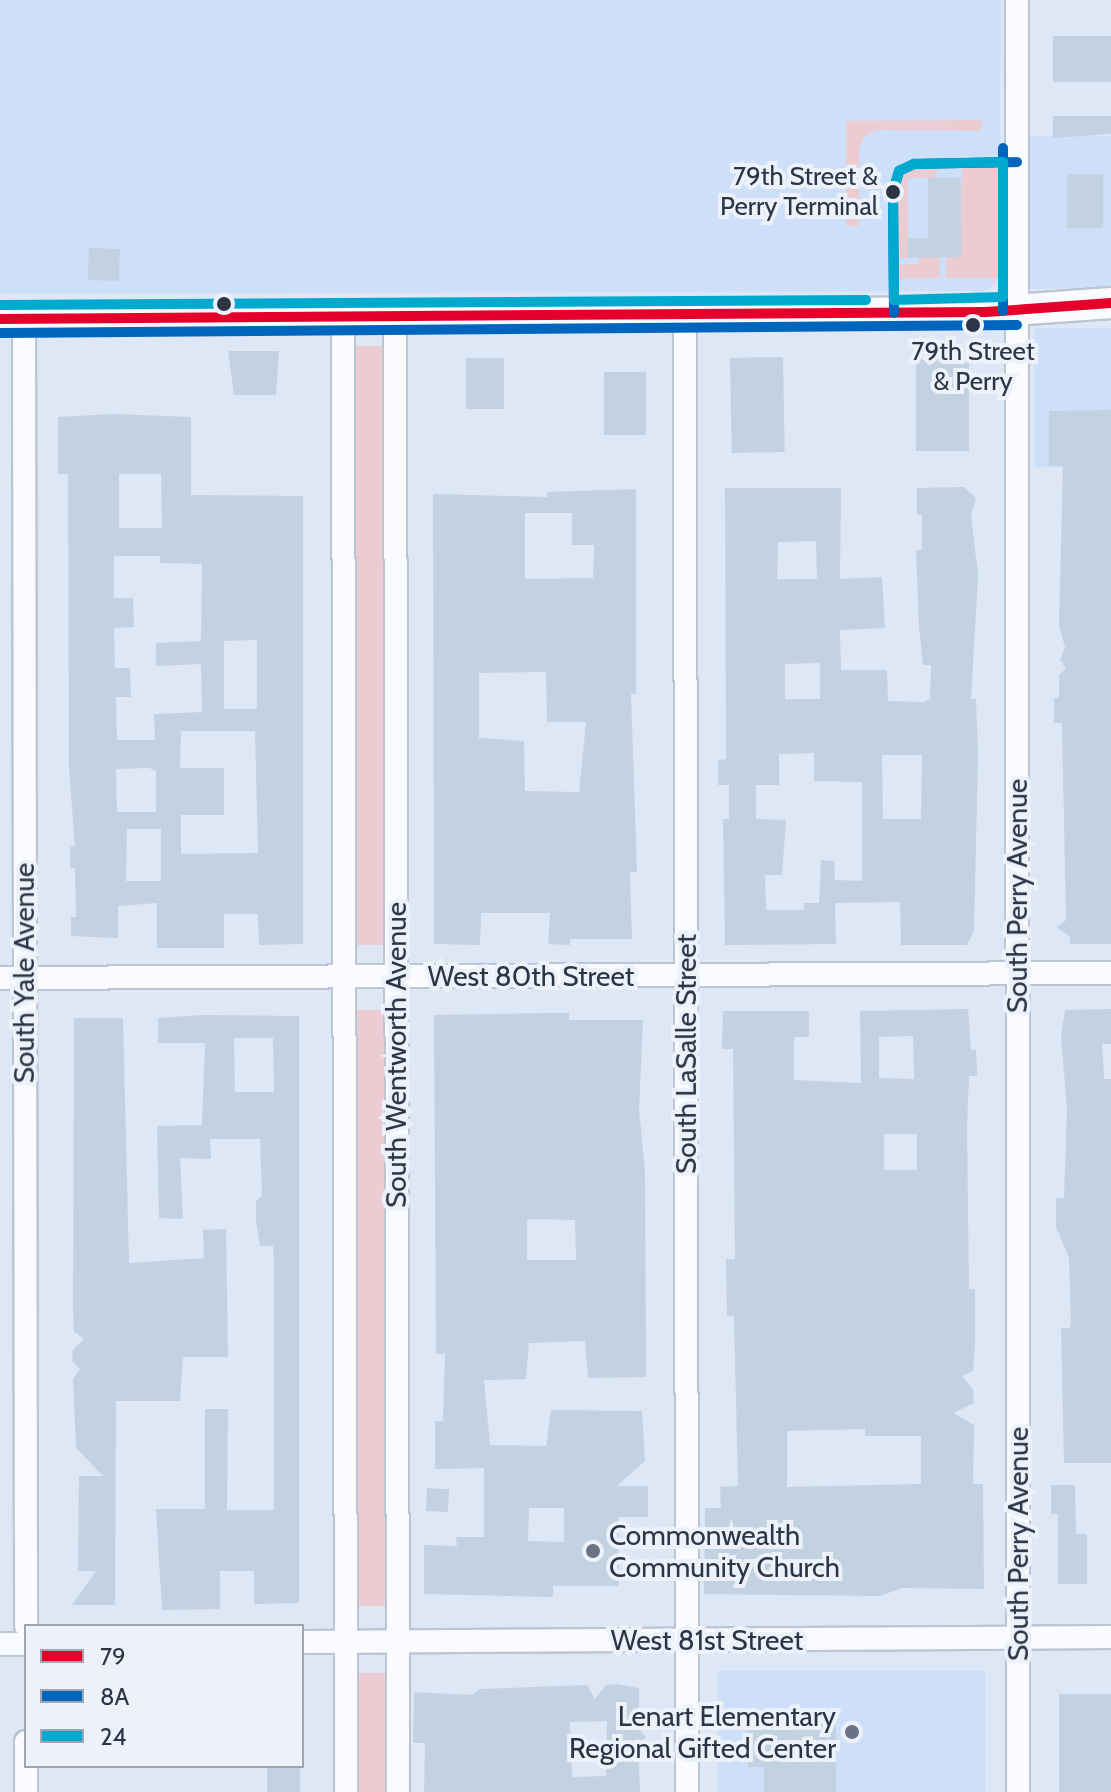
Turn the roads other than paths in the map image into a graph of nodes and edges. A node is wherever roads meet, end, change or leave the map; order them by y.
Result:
1 (1017, 0) edge
2 (1111, 303) edge
3 (1017, 311) junction
4 (685, 315) junction
5 (343, 317) junction
6 (395, 317) junction
7 (12, 319) edge
8 (1017, 973) junction
9 (1111, 973) edge
10 (686, 975) junction
11 (396, 976) junction
12 (344, 977) junction
13 (0, 978) edge
14 (24, 978) junction
15 (26, 1624) edge
16 (1111, 1637) edge
17 (1018, 1638) junction
18 (686, 1640) junction
19 (304, 1642) edge
20 (345, 1642) junction
21 (397, 1642) junction
22 (0, 1644) edge
23 (24, 1644) edge
24 (26, 1768) edge
25 (26, 1792) edge
26 (346, 1792) edge
27 (398, 1792) edge
28 (687, 1792) edge
29 (1018, 1792) edge

1 - 3 street, South Perry Avenue
2 - 3 main road
3 - 4 main road
3 - 8 street, South Perry Avenue
4 - 6 main road
4 - 10 street, South LaSalle Street
5 - 6 main road
5 - 7 main road
5 - 12 street, South Wentworth Avenue
6 - 11 street, South Wentworth Avenue
7 - 14 street, South Yale Avenue
8 - 9 street, West 80th Street
8 - 10 street, West 80th Street
8 - 17 street, South Perry Avenue
10 - 11 street, West 80th Street
10 - 18 street, South LaSalle Street
11 - 12 street, West 80th Street
11 - 21 street, South Wentworth Avenue
12 - 14 street, West 80th Street
12 - 20 street, South Wentworth Avenue
13 - 14 street, West 80th Street
14 - 15 street, South Yale Avenue
16 - 17 street, West 81st Street
17 - 18 street, West 81st Street
17 - 29 street, South Perry Avenue
18 - 21 street, West 81st Street
18 - 28 street, South LaSalle Street
19 - 20 street, West 81st Street
20 - 21 street, West 81st Street
20 - 26 street, South Wentworth Avenue
21 - 27 street, South Wentworth Avenue
22 - 23 street
24 - 25 street

